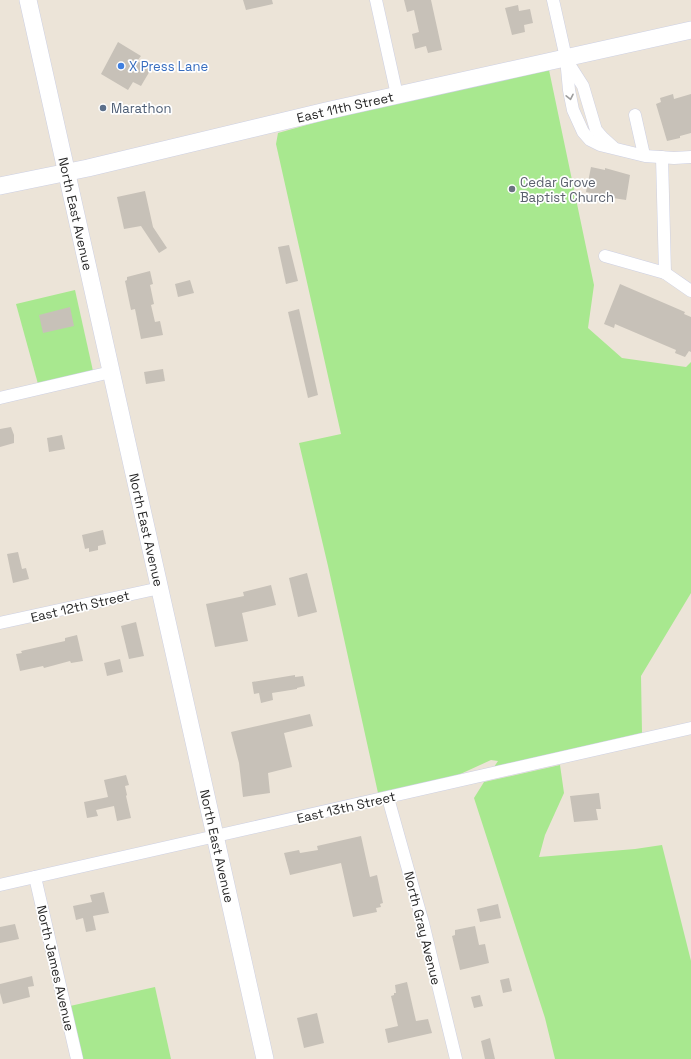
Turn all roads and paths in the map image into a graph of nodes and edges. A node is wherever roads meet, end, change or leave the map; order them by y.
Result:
1 (28, 0) edge
2 (376, 0) edge
3 (553, 0) edge
4 (691, 30) edge
5 (566, 58) junction
6 (397, 95) junction
7 (634, 115) dead end
8 (644, 155) junction
9 (662, 157) junction
10 (691, 157) edge
11 (67, 172) junction
12 (0, 186) edge
13 (605, 256) dead end
14 (665, 273) junction
15 (691, 291) edge
16 (111, 372) junction
17 (0, 398) edge
18 (160, 588) junction
19 (0, 623) edge
20 (691, 728) edge
21 (388, 798) junction
22 (216, 836) junction
23 (35, 877) junction
24 (0, 885) edge
25 (77, 1059) edge
26 (265, 1059) edge
27 (456, 1059) edge

1 - 11 main road, North East Avenue
2 - 6 street
3 - 5 street
4 - 5 main road, East 11th Street
5 - 6 main road, East 11th Street
5 - 8 street
6 - 11 main road, East 11th Street
7 - 8 street
8 - 9 street
9 - 10 street
9 - 14 street
11 - 12 main road, East 11th Street
11 - 16 main road, North East Avenue
13 - 14 street
14 - 15 street
16 - 17 street
16 - 18 main road, North East Avenue
18 - 19 street, East 12th Street
18 - 22 main road, North East Avenue
20 - 21 street, East 13th Street
21 - 22 street, East 13th Street
21 - 27 street, North Gray Avenue
22 - 23 street, East 13th Street
22 - 26 main road, North East Avenue
23 - 24 street, East 13th Street
23 - 25 street, North James Avenue

